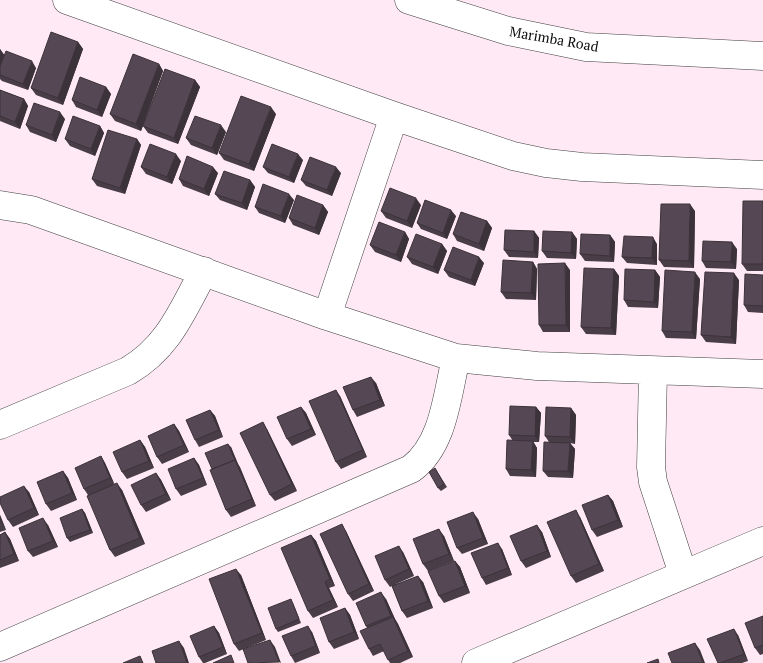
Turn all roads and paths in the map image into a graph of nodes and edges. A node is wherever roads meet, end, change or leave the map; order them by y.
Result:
1 (67, 0) edge
2 (409, 0) edge
3 (763, 56) edge
4 (394, 116) junction
5 (763, 175) edge
6 (0, 205) edge
7 (204, 271) junction
8 (327, 316) junction
9 (456, 358) junction
10 (653, 371) junction
11 (763, 374) edge
12 (0, 425) edge
13 (763, 541) edge
14 (683, 574) junction
15 (0, 647) edge
16 (0, 653) edge
17 (4, 663) edge
18 (476, 663) edge

1 - 4 street
2 - 3 street, Marimba Road
4 - 5 street
4 - 8 street
6 - 7 street
7 - 8 street
7 - 12 street
8 - 9 street
9 - 10 street
9 - 15 street
10 - 11 street
10 - 14 street
13 - 14 street
14 - 18 street
16 - 17 street

